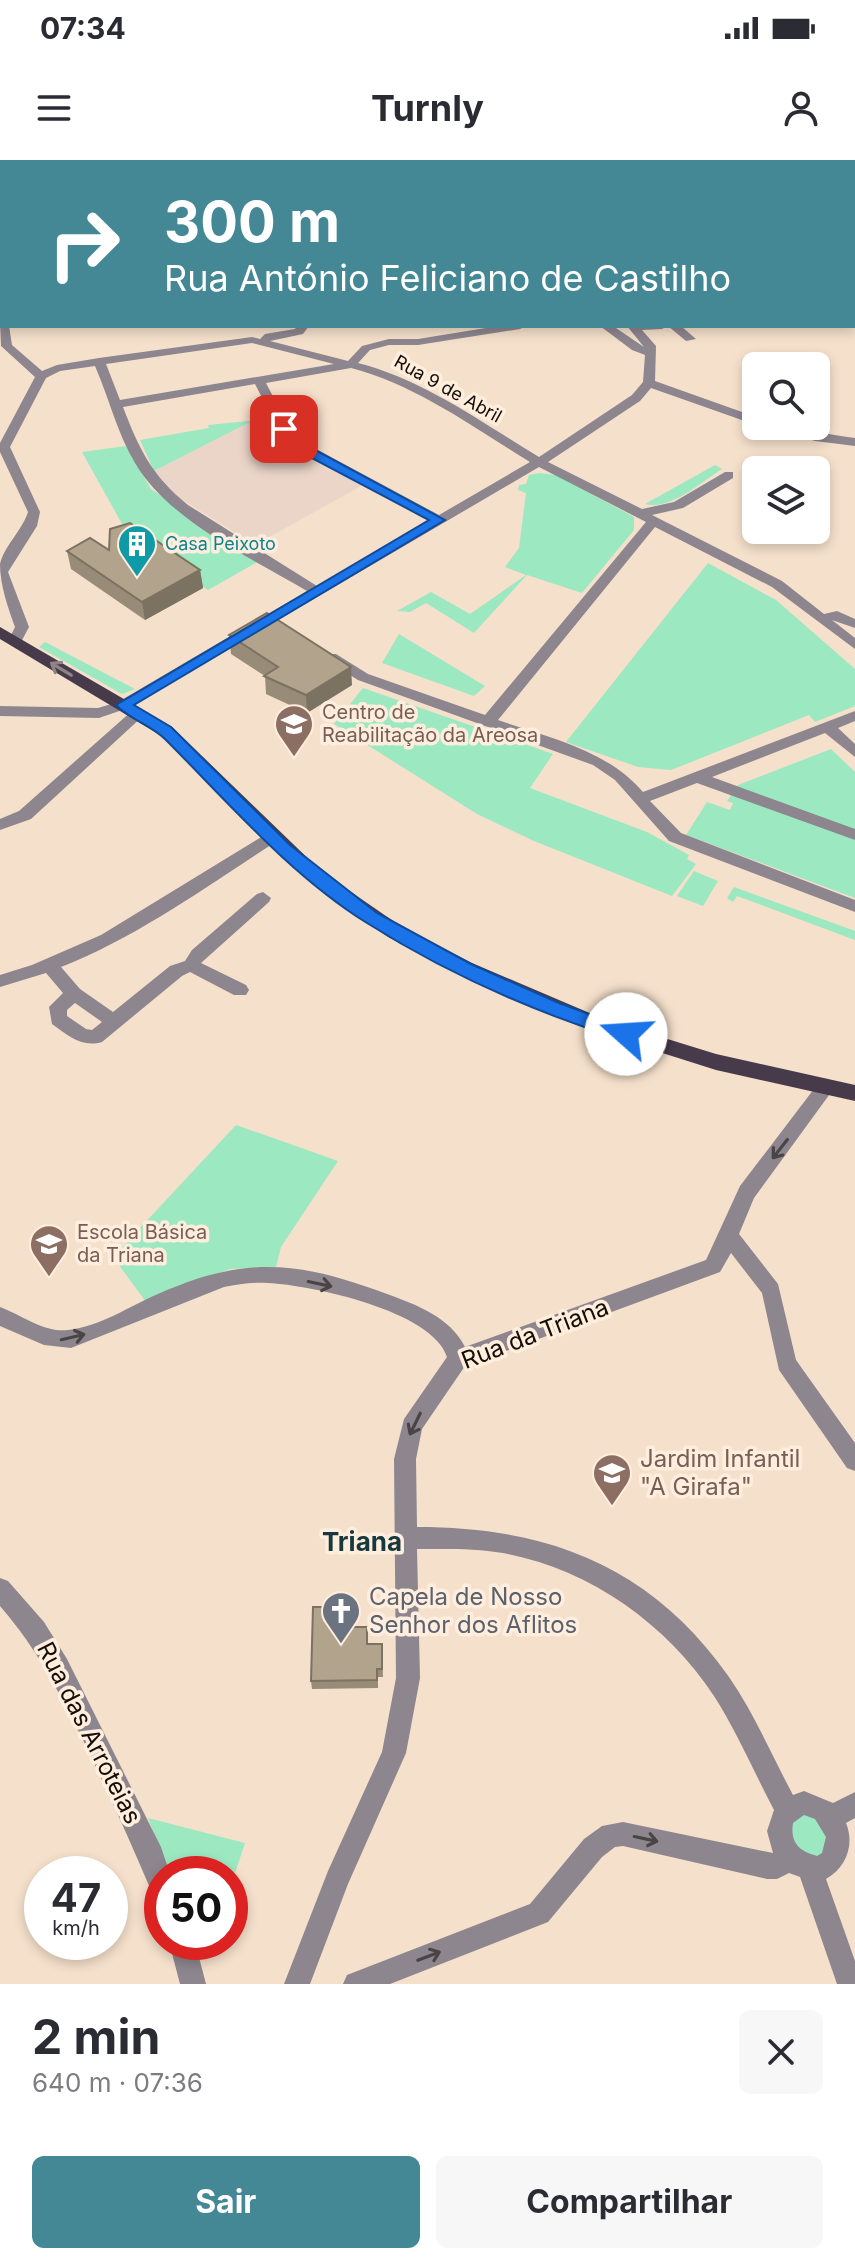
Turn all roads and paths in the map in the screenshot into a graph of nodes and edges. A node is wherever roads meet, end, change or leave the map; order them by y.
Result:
1 (3, 328) edge
2 (302, 328) edge
3 (507, 328) edge
4 (609, 328) edge
5 (635, 328) edge
6 (676, 328) edge
7 (690, 339) dead end
8 (263, 342) junction
9 (651, 353) junction
10 (99, 361) junction
11 (350, 365) junction
12 (46, 373) junction
13 (259, 381) junction
14 (649, 383) junction
15 (118, 404) junction
16 (742, 416) edge
17 (830, 439) edge
18 (855, 442) edge
19 (539, 462) junction
20 (729, 475) dead end
21 (678, 505) junction
22 (438, 520) junction
23 (654, 520) junction
24 (318, 592) junction
25 (824, 618) junction
26 (855, 624) edge
27 (0, 632) edge
28 (15, 641) junction
29 (855, 645) edge
30 (323, 652) edge
31 (131, 709) junction
32 (0, 711) edge
33 (855, 716) edge
34 (488, 722) junction
35 (828, 727) junction
36 (855, 752) edge
37 (697, 777) junction
38 (639, 799) junction
39 (0, 825) edge
40 (855, 835) edge
41 (271, 837) junction
42 (263, 898) dead end
43 (855, 906) edge
44 (191, 965) junction
45 (50, 966) junction
46 (0, 981) edge
47 (240, 990) dead end
48 (74, 994) junction
49 (114, 1021) junction
50 (826, 1086) junction
51 (855, 1093) edge
52 (731, 1238) junction
53 (0, 1316) edge
54 (458, 1359) junction
55 (855, 1461) edge
56 (404, 1538) junction
57 (0, 1589) edge
58 (855, 1804) edge
59 (787, 1810) junction
60 (831, 1818) junction
61 (151, 1856) edge
62 (800, 1863) junction
63 (187, 1960) edge
64 (193, 1984) edge
65 (297, 1984) edge
66 (356, 1984) edge
67 (850, 1984) edge

1 - 12 street
2 - 8 street
3 - 11 street
4 - 9 street
5 - 9 street
6 - 7 street
8 - 10 street, Rua 9 de Abril
8 - 11 street, Rua 9 de Abril
9 - 14 street
10 - 12 street, Rua 9 de Abril
10 - 15 street
11 - 13 street
11 - 19 street, Rua 9 de Abril
12 - 28 street
13 - 15 street
13 - 22 street
14 - 16 street
14 - 19 street
15 - 24 street
17 - 18 street
19 - 22 street
19 - 23 street, Rua 9 de Abril
20 - 21 street
21 - 23 street
21 - 23 street
22 - 24 street
23 - 25 street, Rua 9 de Abril
23 - 34 street
24 - 31 street
25 - 26 street
25 - 29 street, Rua 9 de Abril
27 - 28 main road
31 -> 28 main road
30 - 34 street
31 - 32 street
31 - 39 street
31 - 41 main road
33 - 35 street
34 - 38 street
35 - 36 street
35 - 37 street
37 - 38 street
37 - 40 street
38 - 43 street
41 - 45 street
41 - 50 main road
42 - 44 street
44 - 47 street
44 - 49 street
45 - 46 street
45 - 48 street
48 - 49 street
48 - 49 street
50 - 51 main road
50 -> 52 street, Rua da Triana
52 - 54 street, Rua da Triana
52 - 55 street
53 -> 54 street
54 -> 56 street, Rua da Triana
56 - 59 street
56 - 65 street, Rua da Triana
57 - 61 street, Rua das Arroteias
58 - 60 street
59 - 60 street
59 - 62 street
60 - 62 street
66 -> 62 street
62 - 67 street
63 - 64 street

